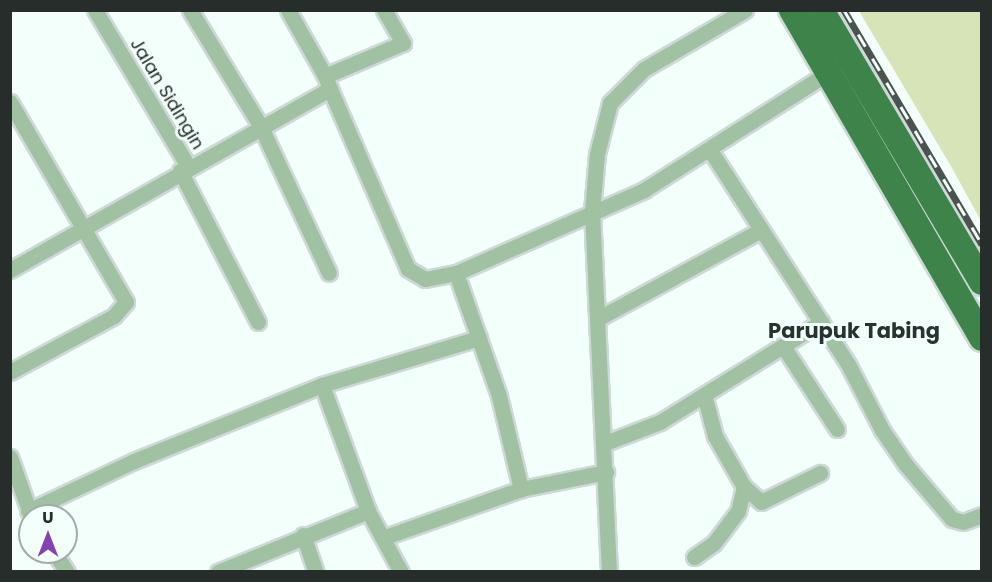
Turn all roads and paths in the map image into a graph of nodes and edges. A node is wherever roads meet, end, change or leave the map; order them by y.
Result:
1 (95, 10) edge
2 (190, 10) edge
3 (288, 10) edge
4 (384, 10) edge
5 (745, 10) edge
6 (792, 10) edge
7 (821, 10) edge
8 (829, 72) junction
9 (327, 82) junction
10 (10, 102) edge
11 (260, 125) junction
12 (710, 150) junction
13 (184, 168) junction
14 (592, 211) junction
15 (84, 225) junction
16 (759, 231) junction
17 (11, 269) edge
18 (976, 272) edge
19 (329, 273) dead end
20 (456, 273) junction
21 (946, 273) junction
22 (599, 318) junction
23 (258, 321) dead end
24 (820, 322) junction
25 (479, 338) junction
26 (981, 338) edge
27 (783, 346) junction
28 (10, 372) edge
29 (322, 384) junction
30 (704, 395) junction
31 (837, 429) dead end
32 (605, 443) junction
33 (10, 457) edge
34 (606, 472) junction
35 (820, 473) dead end
36 (744, 487) junction
37 (521, 489) junction
38 (26, 504) edge
39 (49, 504) edge
40 (368, 511) junction
41 (981, 515) edge
42 (303, 535) junction
43 (385, 537) junction
44 (694, 557) dead end
45 (218, 572) edge
46 (316, 572) edge
47 (401, 572) edge
48 (609, 572) edge

1 - 13 street, Jalan Sidingin
2 - 11 street
3 - 9 street
4 - 9 street
5 - 14 street
6 - 8 highway
7 - 18 highway
8 - 12 street
8 - 21 highway
9 - 11 street
9 - 20 street
10 - 15 street
11 - 13 street
11 - 19 street
12 - 14 street
12 - 16 street
13 - 15 street
13 - 23 street, Jalan Sidingin
14 - 20 street
14 - 22 street
15 - 17 street
15 - 28 street
16 - 22 street
16 - 24 street
18 - 21 highway
20 - 25 street
21 - 26 highway
22 - 32 street
24 - 27 street
24 - 41 street
25 - 29 street
25 - 37 street
27 - 30 street
27 - 31 street
29 - 39 street
29 - 40 street
30 - 32 street
30 - 36 street
32 - 34 street
33 - 38 street
34 - 37 street
34 - 48 street
35 - 36 street
36 - 44 street
37 - 43 street
40 - 42 street
40 - 43 street
42 - 45 street
42 - 46 street
43 - 47 street

